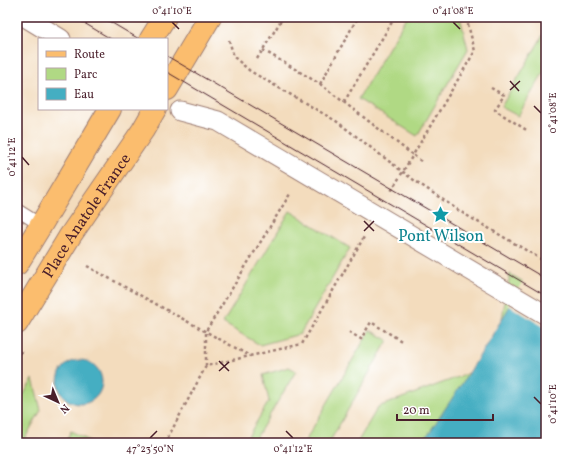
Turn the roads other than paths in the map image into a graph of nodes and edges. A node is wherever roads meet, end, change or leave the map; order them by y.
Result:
1 (25, 17) edge
2 (164, 17) edge
3 (210, 17) edge
4 (60, 38) edge
5 (152, 38) edge
6 (168, 87) edge
7 (109, 110) edge
8 (154, 110) edge
9 (180, 111) dead end
10 (17, 210) edge
11 (41, 225) junction
12 (17, 264) edge
13 (546, 315) edge
14 (17, 323) edge

1 - 4 street
2 - 5 main road
3 - 6 main road
7 - 11 main road, Place Anatole France
8 - 14 main road, Place Anatole France
9 - 13 street
10 - 11 lane
11 - 12 main road, Place Anatole France

